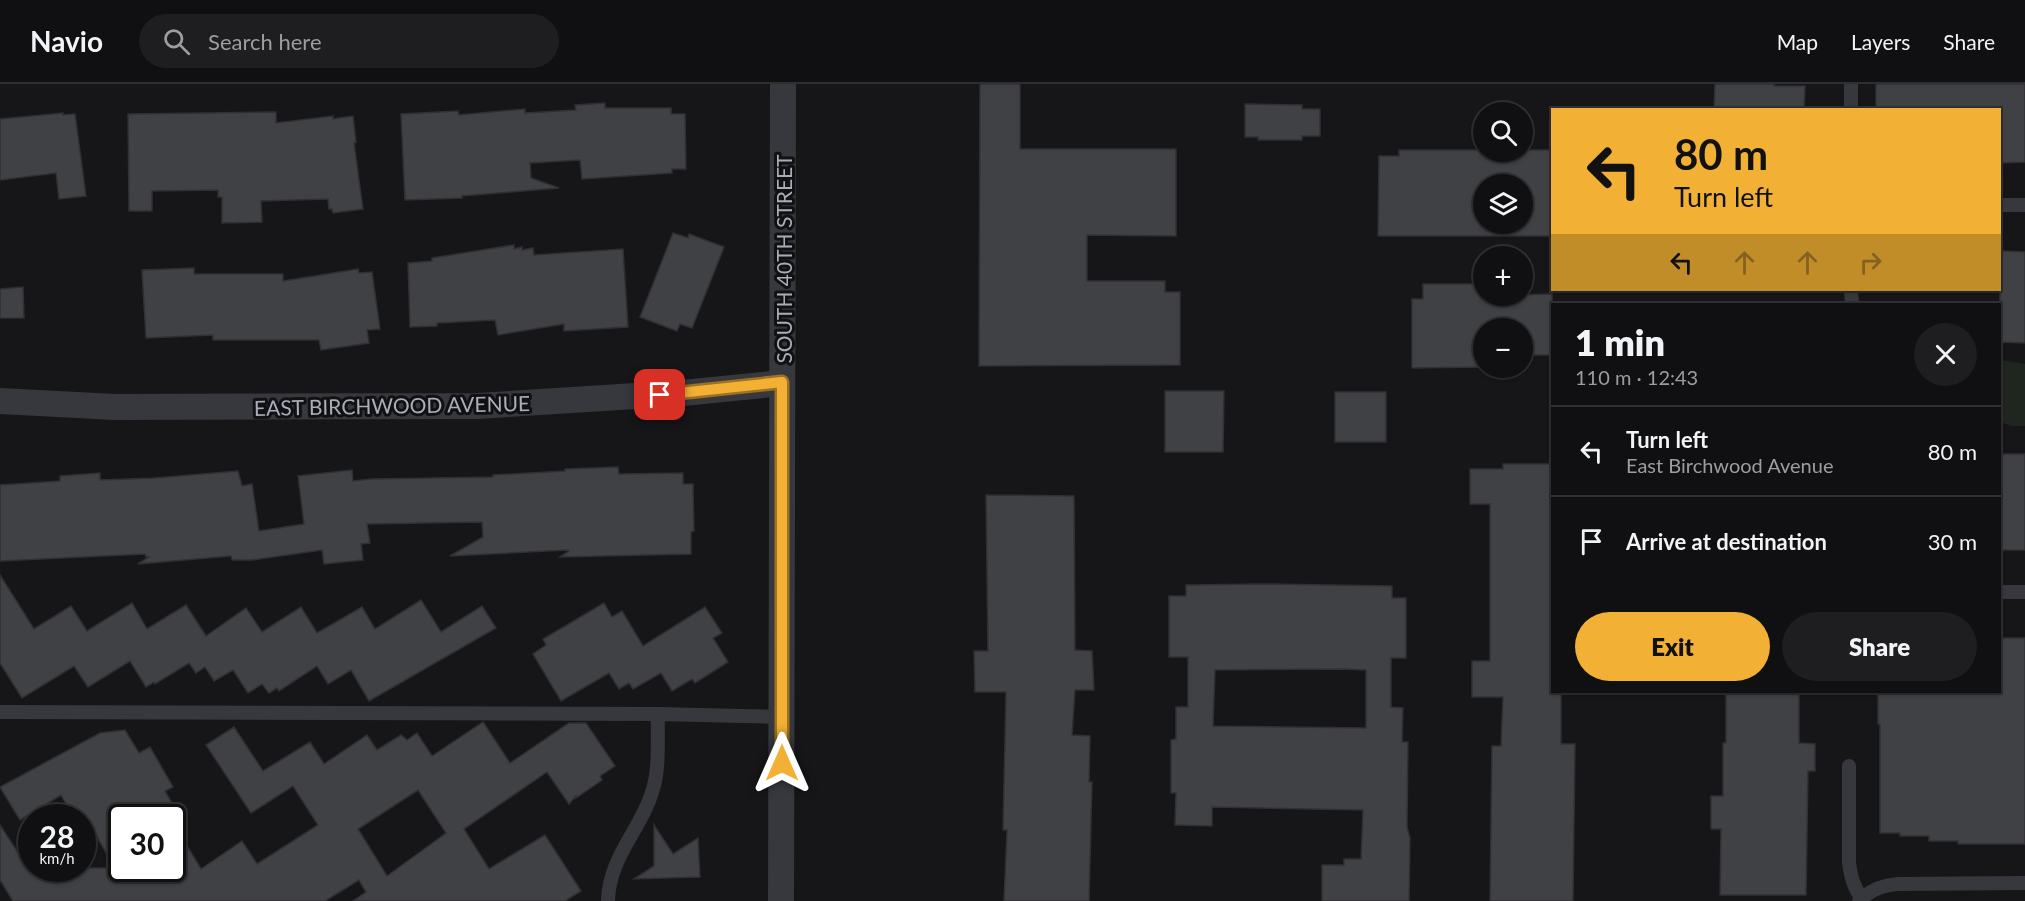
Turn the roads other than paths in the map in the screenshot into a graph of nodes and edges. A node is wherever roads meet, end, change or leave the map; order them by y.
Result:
1 (783, 84) edge
2 (1851, 84) edge
3 (1851, 108) edge
4 (2001, 205) edge
5 (2025, 205) edge
6 (782, 382) junction
7 (0, 401) edge
8 (2001, 592) edge
9 (2025, 592) edge
10 (0, 712) edge
11 (658, 714) junction
12 (782, 717) junction
13 (1849, 766) dead end
14 (2025, 883) edge
15 (1860, 899) edge
16 (608, 901) edge
17 (781, 901) edge

1 - 6 street, SOUTH 40TH STREET
2 - 3 lane
4 - 5 lane
6 - 7 street, EAST BIRCHWOOD AVENUE
6 - 12 street, SOUTH 40TH STREET
8 - 9 lane
10 - 11 lane
11 - 12 lane
11 - 16 lane
12 - 17 street, SOUTH 40TH STREET
13 - 15 lane
14 - 15 lane

